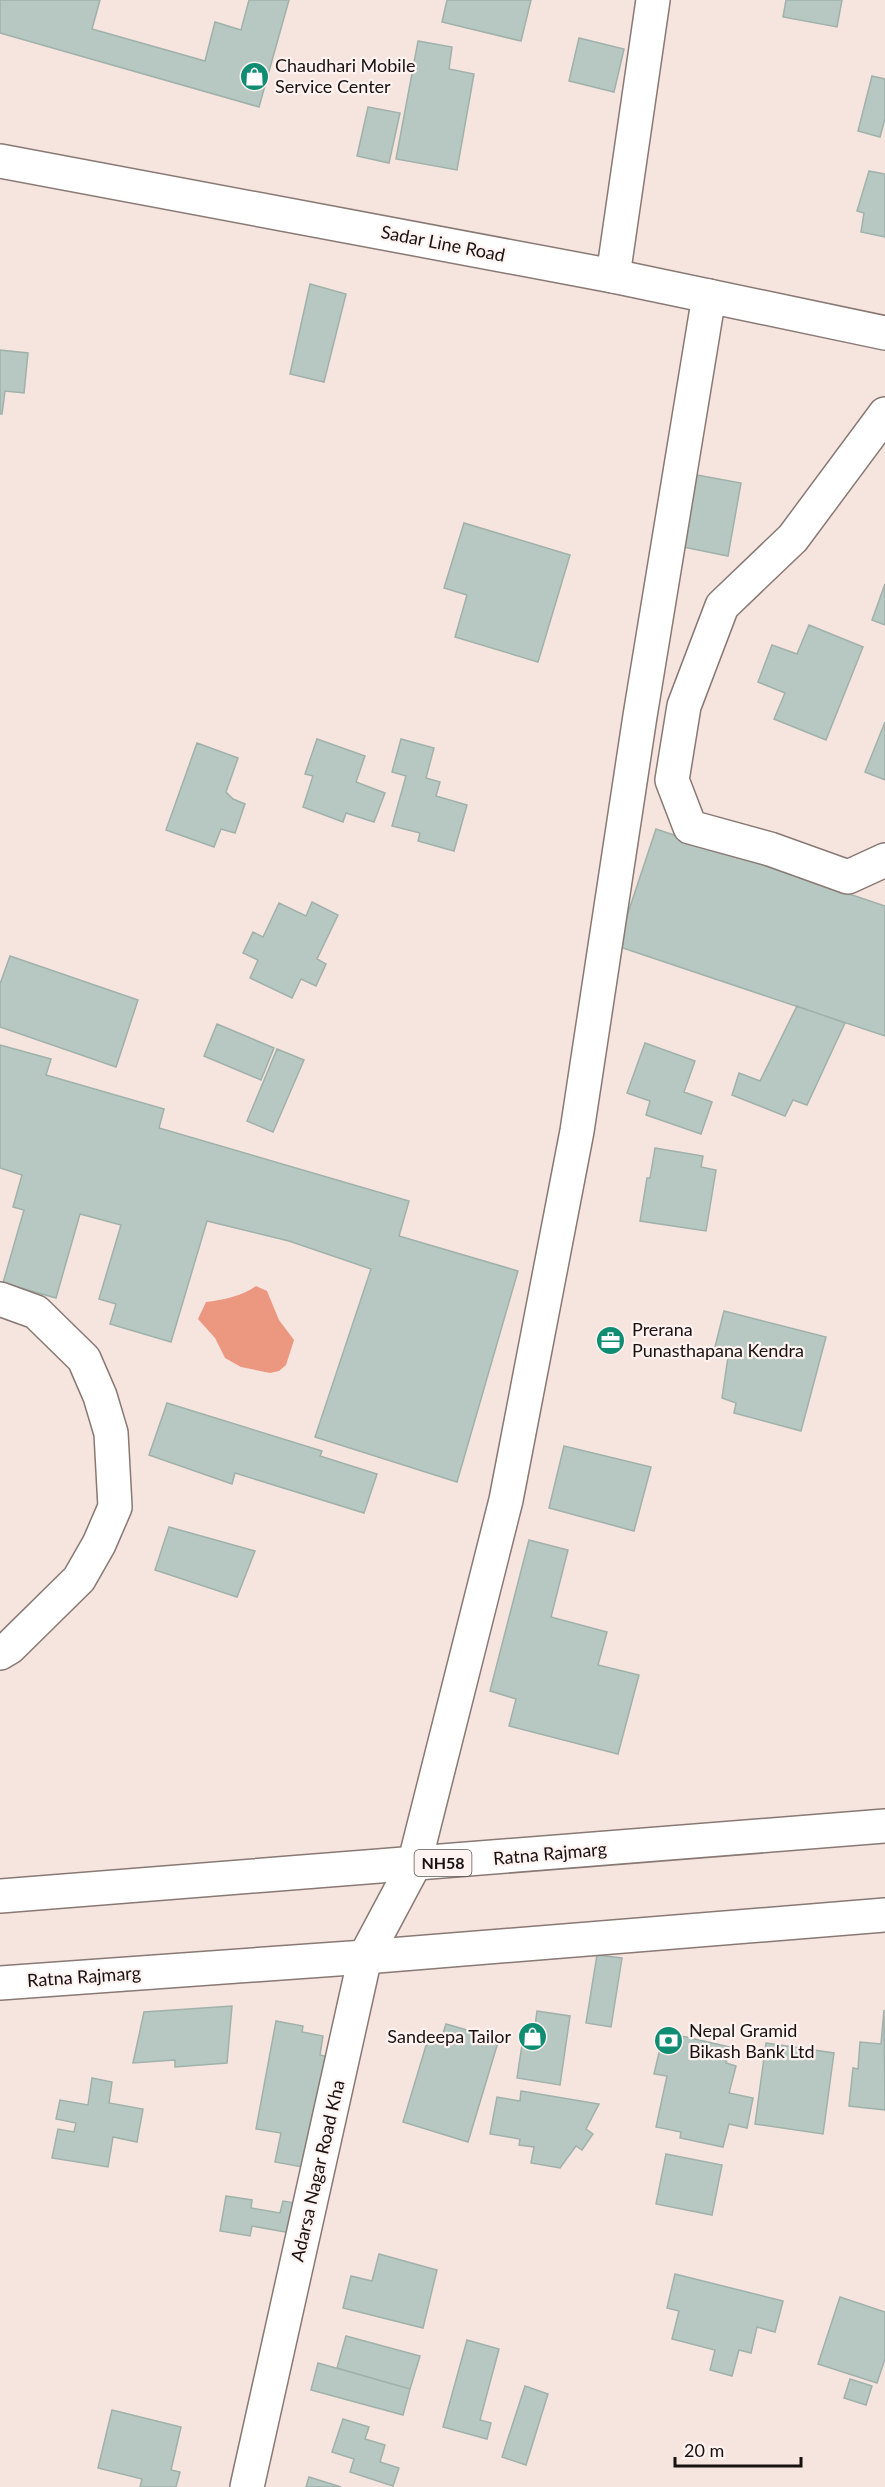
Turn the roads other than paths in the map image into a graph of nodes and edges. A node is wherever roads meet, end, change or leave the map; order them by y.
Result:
1 (653, 0) edge
2 (0, 161) edge
3 (613, 276) junction
4 (709, 296) junction
5 (885, 333) edge
6 (885, 414) edge
7 (885, 860) edge
8 (0, 1299) edge
9 (0, 1653) edge
10 (885, 1826) edge
11 (414, 1865) junction
12 (0, 1896) edge
13 (885, 1915) edge
14 (365, 1957) junction
15 (0, 1983) edge
16 (248, 2487) edge

1 - 3 main road
2 - 3 main road, Sadar Line Road
3 - 4 main road, Sadar Line Road
4 - 5 main road, Sadar Line Road
4 - 11 main road, Adarsa Nagar Road Kha
6 - 7 main road
8 - 9 main road
10 - 11 main road, Ratna Rajmarg / NH58
11 - 12 main road, Ratna Rajmarg / NH58
11 - 14 main road, Adarsa Nagar Road Kha
13 - 14 main road, Ratna Rajmarg
14 - 15 main road, Ratna Rajmarg
14 - 16 main road, Adarsa Nagar Road Kha

